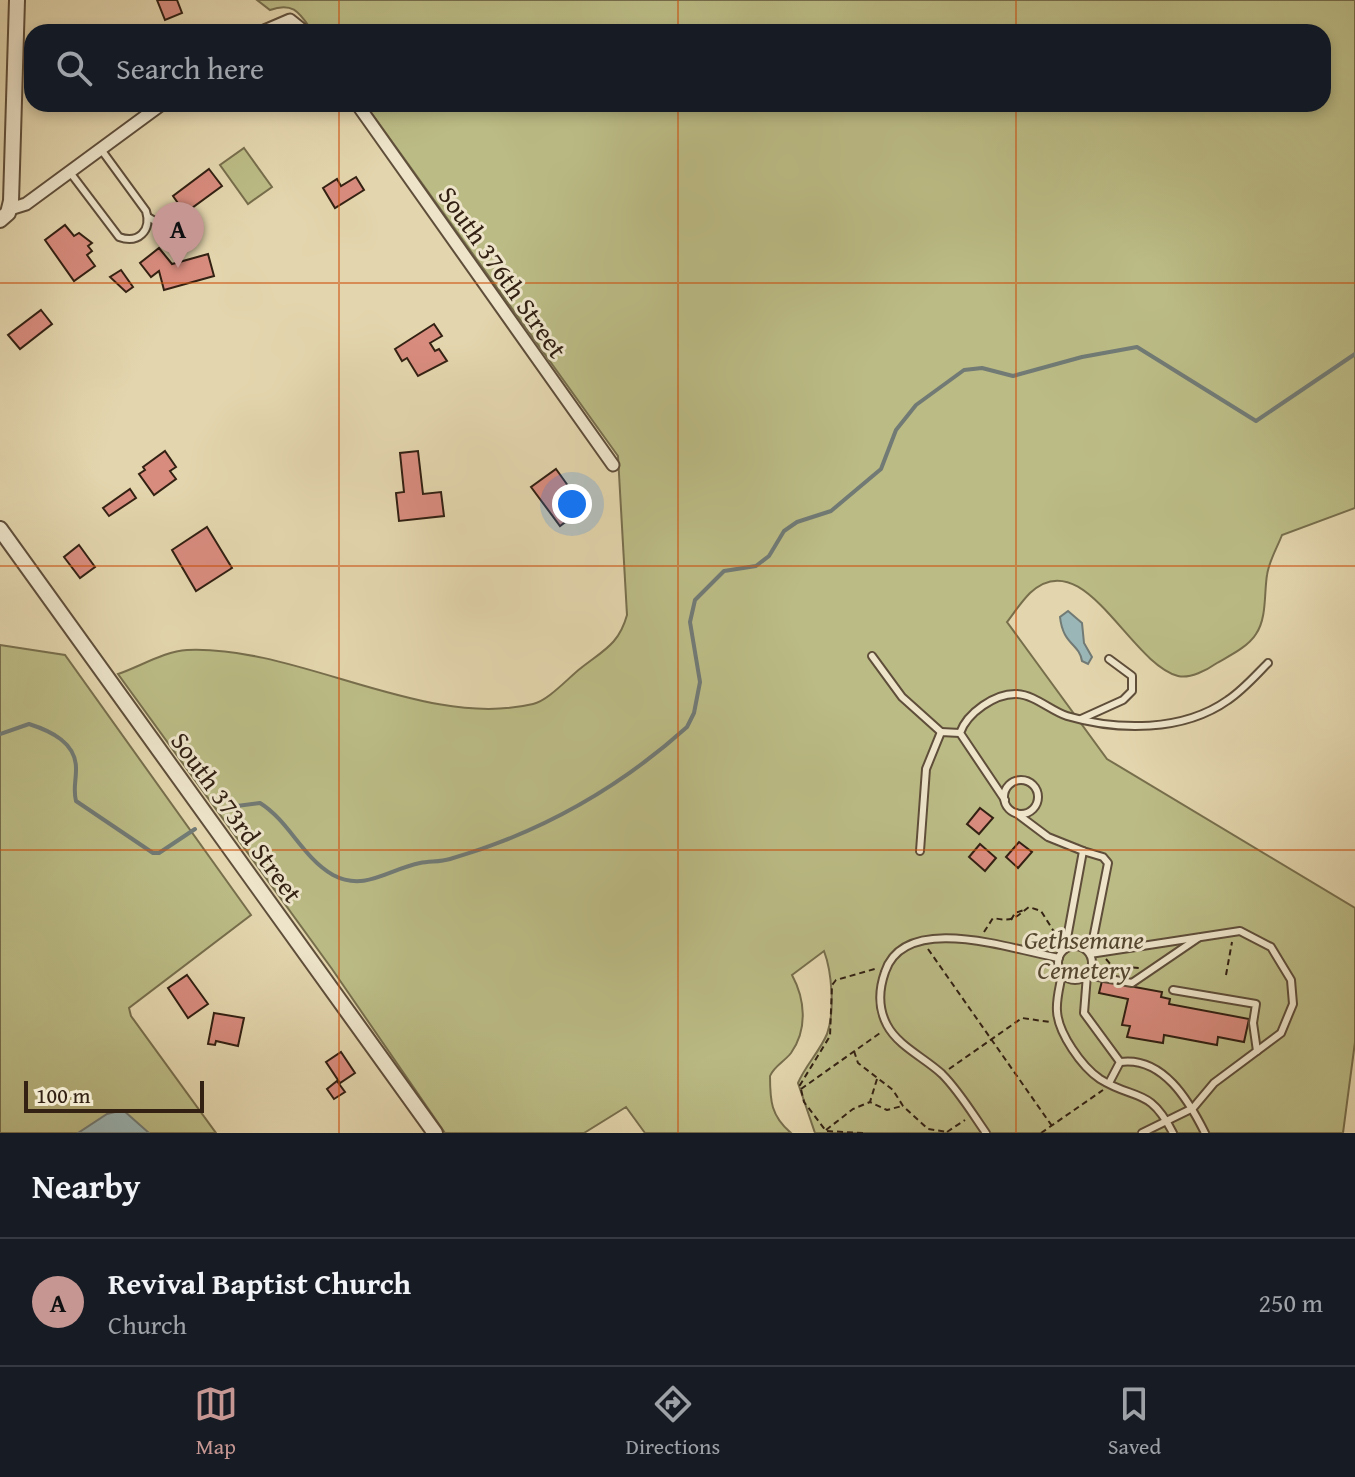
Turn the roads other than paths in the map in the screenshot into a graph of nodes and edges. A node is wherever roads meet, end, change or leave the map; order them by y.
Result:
1 (17, 0) edge
2 (151, 112) edge
3 (363, 112) edge
4 (100, 148) junction
5 (69, 171) junction
6 (5, 215) edge
7 (148, 217) junction
8 (175, 250) dead end
9 (613, 465) dead end
10 (0, 529) edge
11 (872, 656) dead end
12 (1109, 659) dead end
13 (1268, 663) dead end
14 (1081, 719) junction
15 (941, 732) junction
16 (960, 733) junction
17 (1005, 800) junction
18 (1016, 813) junction
19 (920, 851) dead end
20 (1083, 851) junction
21 (1200, 936) junction
22 (1065, 949) junction
23 (1090, 954) junction
24 (1059, 958) junction
25 (1062, 974) junction
26 (1087, 975) junction
27 (1173, 990) dead end
28 (1257, 1051) junction
29 (1120, 1062) junction
30 (1109, 1083) junction
31 (1193, 1108) junction
32 (1167, 1121) junction
33 (435, 1133) edge
34 (986, 1133) edge
35 (1142, 1133) edge
36 (1173, 1133) edge
37 (1205, 1133) edge

1 - 6 street
2 - 4 street
3 - 9 street, South 376th Street
4 - 5 street
4 - 7 lane
5 - 6 street
5 - 7 lane
7 - 8 lane
10 - 33 street, South 373rd Street
11 - 15 lane
12 - 14 lane
13 - 14 lane
14 - 16 lane
15 - 16 lane
15 - 19 lane
16 - 17 lane
17 - 18 lane
17 - 18 lane
18 - 20 lane
20 - 22 lane
20 - 23 lane
21 - 23 lane
21 - 26 lane
21 - 28 lane
22 - 23 lane
22 - 24 lane
23 - 26 lane
24 - 25 lane
24 - 34 lane
25 - 26 lane
25 - 30 lane
26 - 29 lane
27 - 28 lane
28 - 31 lane
29 - 30 lane
29 - 31 lane
30 - 32 lane
31 - 32 lane
31 - 37 lane
32 - 35 lane
32 - 36 lane

